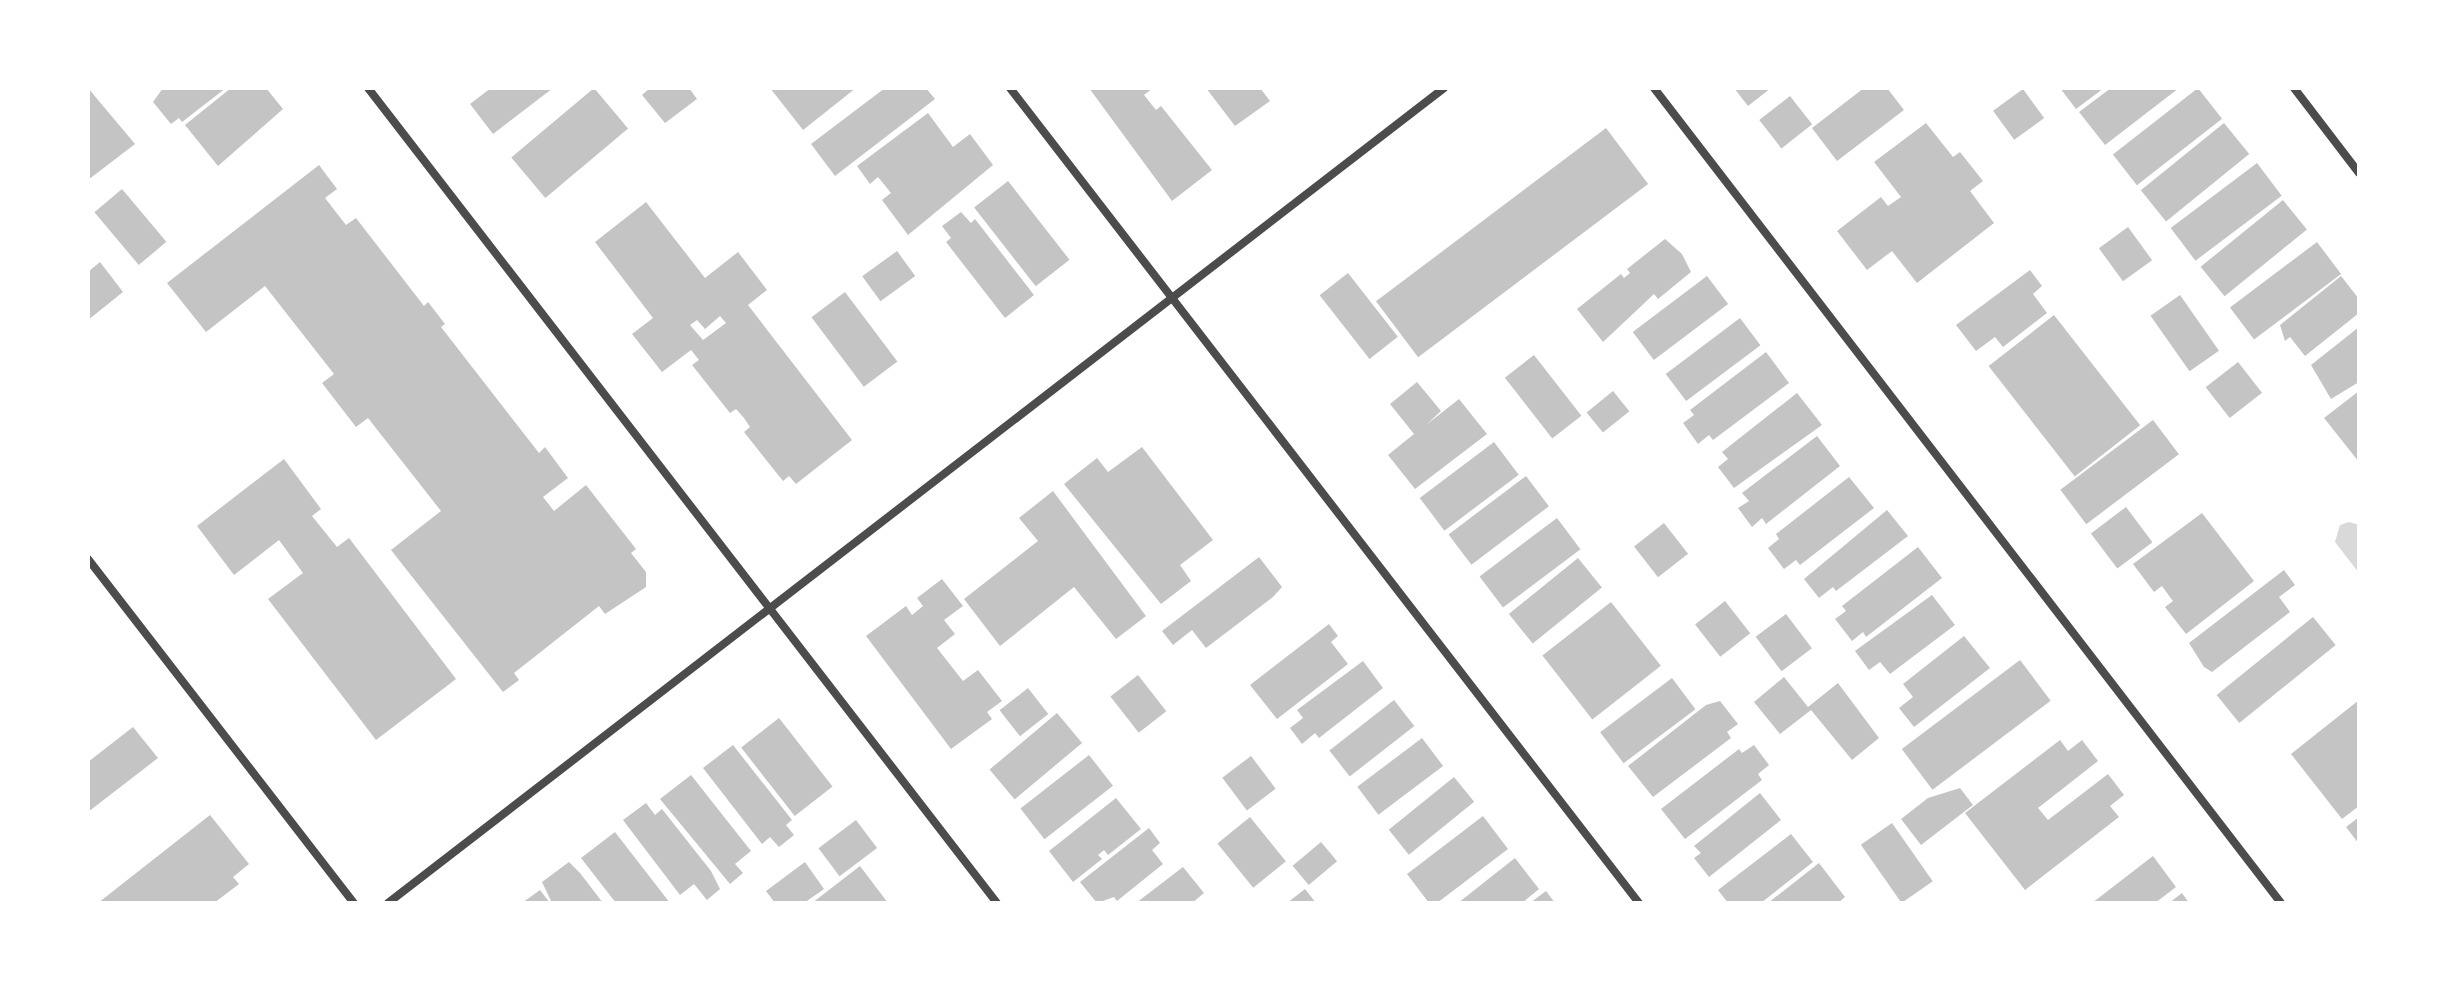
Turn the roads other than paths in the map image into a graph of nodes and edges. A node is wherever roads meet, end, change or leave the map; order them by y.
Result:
1 (368, 88) edge
2 (1010, 88) edge
3 (1444, 88) edge
4 (1654, 88) edge
5 (2294, 88) edge
6 (2359, 173) edge
7 (1172, 298) junction
8 (88, 559) edge
9 (771, 609) junction
10 (354, 903) edge
11 (388, 903) edge
12 (997, 903) edge
13 (1639, 903) edge
14 (2281, 903) edge

1 - 9 street
2 - 7 street
3 - 7 street
4 - 14 street
5 - 6 street
7 - 9 street
7 - 13 street
8 - 10 street
9 - 11 street
9 - 12 street

